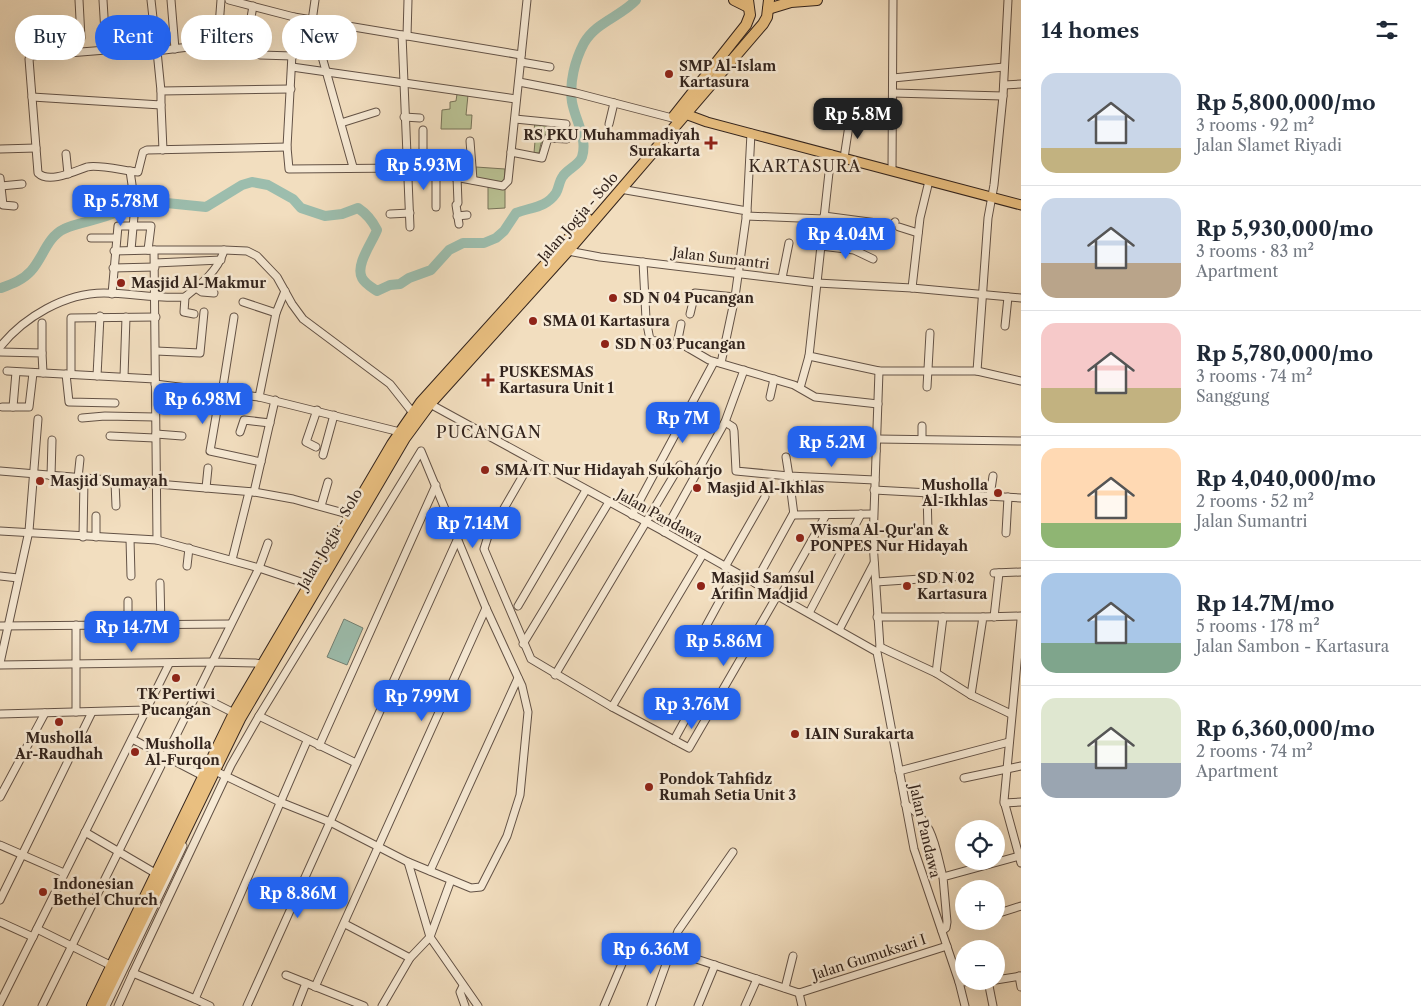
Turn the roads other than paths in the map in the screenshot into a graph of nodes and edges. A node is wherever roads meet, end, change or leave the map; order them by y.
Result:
1 (79, 0) edge
2 (103, 0) edge
3 (151, 0) edge
4 (171, 0) edge
5 (220, 0) edge
6 (229, 0) edge
7 (315, 0) edge
8 (408, 0) edge
9 (527, 0) edge
10 (734, 0) edge
11 (817, 0) edge
12 (894, 0) edge
13 (1008, 0) edge
14 (249, 4) edge
15 (749, 6) edge
16 (768, 7) edge
17 (80, 15) edge
18 (104, 15) edge
19 (153, 15) edge
20 (287, 15) edge
21 (313, 15) edge
22 (357, 28) edge
23 (405, 36) junction
24 (171, 49) edge
25 (175, 49) junction
26 (95, 51) edge
27 (521, 58) junction
28 (159, 60) edge
29 (292, 60) edge
30 (323, 60) edge
31 (550, 66) dead end
32 (292, 67) junction
33 (1004, 68) junction
34 (326, 71) junction
35 (893, 78) junction
36 (519, 82) junction
37 (403, 83) junction
38 (1021, 84) edge
39 (1004, 85) junction
40 (291, 89) junction
41 (161, 90) junction
42 (893, 93) junction
43 (1003, 96) junction
44 (32, 97) junction
45 (516, 99) junction
46 (614, 103) junction
47 (161, 105) junction
48 (376, 112) dead end
49 (865, 114) dead end
50 (892, 114) junction
51 (678, 116) junction
52 (404, 117) junction
53 (420, 118) dead end
54 (515, 119) junction
55 (850, 119) dead end
56 (341, 123) junction
57 (566, 124) dead end
58 (609, 124) dead end
59 (422, 130) dead end
60 (751, 133) junction
61 (567, 139) dead end
62 (658, 139) junction
63 (470, 141) dead end
64 (287, 147) junction
65 (36, 148) junction
66 (0, 149) edge
67 (163, 150) junction
68 (511, 152) junction
69 (66, 154) dead end
70 (831, 154) junction
71 (844, 158) junction
72 (353, 167) junction
73 (407, 168) junction
74 (892, 170) junction
75 (423, 171) junction
76 (130, 172) junction
77 (68, 174) junction
78 (436, 174) junction
79 (457, 178) junction
80 (473, 180) junction
81 (929, 181) junction
82 (0, 182) edge
83 (22, 184) dead end
84 (620, 189) junction
85 (991, 197) junction
86 (1021, 205) edge
87 (14, 206) dead end
88 (436, 207) dead end
89 (410, 213) junction
90 (746, 213) junction
91 (390, 214) dead end
92 (467, 215) dead end
93 (824, 217) junction
94 (132, 225) junction
95 (410, 227) dead end
96 (918, 233) junction
97 (91, 238) dead end
98 (116, 238) junction
99 (789, 244) dead end
100 (821, 246) junction
101 (131, 250) junction
102 (151, 250) junction
103 (224, 250) junction
104 (114, 251) junction
105 (568, 251) junction
106 (872, 259) dead end
107 (221, 260) junction
108 (643, 262) junction
109 (155, 265) junction
110 (113, 268) junction
111 (739, 273) junction
112 (782, 278) junction
113 (817, 283) junction
114 (196, 288) junction
115 (912, 288) junction
116 (285, 291) junction
117 (214, 292) dead end
118 (112, 294) junction
119 (982, 294) junction
120 (155, 297) junction
121 (185, 297) junction
122 (735, 297) junction
123 (1008, 297) junction
124 (1021, 298) edge
125 (243, 302) dead end
126 (204, 312) dead end
127 (276, 313) junction
128 (194, 314) dead end
129 (690, 314) dead end
130 (100, 316) junction
131 (126, 317) junction
132 (234, 317) dead end
133 (156, 318) junction
134 (42, 323) dead end
135 (681, 324) dead end
136 (1006, 326) dead end
137 (492, 331) junction
138 (930, 333) dead end
139 (677, 344) junction
140 (0, 347) edge
141 (156, 351) junction
142 (0, 352) edge
143 (42, 353) junction
144 (809, 356) junction
145 (718, 363) junction
146 (744, 370) junction
147 (879, 371) junction
148 (977, 371) junction
149 (7, 372) dead end
150 (16, 372) junction
151 (927, 372) junction
152 (33, 373) junction
153 (43, 373) junction
154 (68, 374) junction
155 (98, 376) junction
156 (124, 377) junction
157 (774, 379) junction
158 (155, 381) junction
159 (1021, 381) edge
160 (927, 387) dead end
161 (800, 388) junction
162 (221, 393) junction
163 (259, 397) junction
164 (770, 398) dead end
165 (275, 400) junction
166 (116, 403) dead end
167 (430, 404) junction
168 (878, 404) junction
169 (2, 407) dead end
170 (13, 407) junction
171 (317, 410) junction
172 (413, 413) junction
173 (334, 415) junction
174 (155, 417) junction
175 (82, 418) dead end
176 (38, 420) dead end
177 (726, 422) junction
178 (270, 423) junction
179 (922, 426) dead end
180 (240, 432) dead end
181 (402, 435) junction
182 (110, 436) dead end
183 (156, 436) junction
184 (182, 436) dead end
185 (877, 439) junction
186 (922, 439) junction
187 (52, 440) dead end
188 (1021, 441) edge
189 (316, 447) dead end
190 (846, 451) dead end
191 (876, 451) junction
192 (324, 455) dead end
193 (786, 457) dead end
194 (80, 458) dead end
195 (532, 460) junction
196 (261, 462) junction
197 (680, 466) dead end
198 (208, 468) dead end
199 (0, 471) edge
200 (34, 474) junction
201 (51, 476) junction
202 (788, 476) junction
203 (994, 476) dead end
204 (81, 479) junction
205 (875, 480) junction
206 (115, 482) junction
207 (328, 482) dead end
208 (155, 485) junction
209 (436, 485) junction
210 (206, 488) junction
211 (586, 490) junction
212 (874, 490) junction
213 (252, 492) junction
214 (926, 492) junction
215 (990, 496) junction
216 (765, 497) dead end
217 (1008, 497) junction
218 (1021, 498) edge
219 (609, 502) junction
220 (116, 506) dead end
221 (321, 506) junction
222 (632, 514) junction
223 (793, 514) junction
224 (861, 514) junction
225 (873, 514) junction
226 (826, 515) junction
227 (96, 516) dead end
228 (350, 516) junction
229 (646, 523) junction
230 (0, 531) edge
231 (29, 531) junction
232 (928, 531) dead end
233 (664, 532) junction
234 (1006, 533) dead end
235 (83, 536) junction
236 (96, 537) junction
237 (458, 538) junction
238 (130, 539) junction
239 (157, 540) junction
240 (268, 543) dead end
241 (190, 548) junction
242 (703, 554) junction
243 (232, 560) junction
244 (874, 563) junction
245 (188, 566) dead end
246 (725, 567) junction
247 (259, 568) junction
248 (735, 572) junction
249 (1021, 572) edge
250 (0, 576) edge
251 (131, 576) dead end
252 (965, 576) dead end
253 (18, 578) junction
254 (876, 582) junction
255 (160, 583) dead end
256 (755, 583) junction
257 (313, 586) junction
258 (779, 597) junction
259 (128, 602) dead end
260 (518, 606) dead end
261 (486, 608) junction
262 (809, 613) junction
263 (1021, 616) edge
264 (878, 617) junction
265 (943, 617) junction
266 (983, 617) junction
267 (994, 617) junction
268 (1021, 620) edge
269 (230, 624) junction
270 (76, 625) junction
271 (128, 625) junction
272 (4, 626) edge
273 (161, 626) junction
274 (705, 628) dead end
275 (839, 630) junction
276 (523, 644) junction
277 (879, 649) junction
278 (211, 662) junction
279 (0, 664) edge
280 (76, 664) junction
281 (169, 664) junction
282 (266, 665) junction
283 (936, 673) junction
284 (555, 675) junction
285 (518, 678) junction
286 (1018, 678) edge
287 (196, 694) junction
288 (971, 696) junction
289 (612, 707) junction
290 (691, 708) dead end
291 (146, 710) junction
292 (76, 712) junction
293 (92, 712) junction
294 (234, 712) junction
295 (45, 713) junction
296 (0, 714) edge
297 (1011, 714) junction
298 (259, 716) junction
299 (132, 739) junction
300 (674, 740) junction
301 (307, 741) junction
302 (1009, 742) junction
303 (319, 746) junction
304 (165, 755) junction
305 (356, 763) junction
306 (1021, 766) edge
307 (1008, 768) junction
308 (210, 771) junction
309 (899, 771) junction
310 (226, 777) junction
311 (964, 778) dead end
312 (207, 790) junction
313 (0, 797) edge
314 (280, 802) junction
315 (1021, 802) edge
316 (1004, 803) junction
317 (905, 804) junction
318 (330, 822) junction
319 (85, 832) junction
320 (0, 845) edge
321 (377, 845) junction
322 (1019, 846) edge
323 (118, 851) junction
324 (733, 852) dead end
325 (22, 855) junction
326 (1020, 859) edge
327 (408, 862) junction
328 (430, 871) junction
329 (64, 873) junction
330 (155, 873) junction
331 (943, 877) junction
332 (451, 880) junction
333 (3, 887) edge
334 (0, 900) edge
335 (1021, 906) edge
336 (1005, 911) edge
337 (0, 922) edge
338 (345, 924) junction
339 (37, 929) junction
340 (942, 930) junction
341 (33, 937) junction
342 (430, 937) junction
343 (71, 946) junction
344 (947, 946) junction
345 (672, 951) junction
346 (793, 956) dead end
347 (410, 958) junction
348 (715, 965) junction
349 (112, 966) junction
350 (955, 970) edge
351 (134, 973) junction
352 (286, 975) dead end
353 (1020, 976) edge
354 (1005, 978) edge
355 (757, 979) junction
356 (306, 983) junction
357 (464, 986) junction
358 (315, 987) junction
359 (1021, 987) edge
360 (785, 988) junction
361 (961, 990) edge
362 (989, 990) edge
363 (799, 993) junction
364 (195, 1000) junction
365 (0, 1003) edge
366 (42, 1006) edge
367 (92, 1006) edge
368 (100, 1006) edge
369 (106, 1006) edge
370 (118, 1006) edge
371 (210, 1006) edge
372 (247, 1006) edge
373 (297, 1006) edge
374 (364, 1006) edge
375 (382, 1006) edge
376 (465, 1006) edge
377 (478, 1006) edge
378 (604, 1006) edge
379 (651, 1006) edge
380 (698, 1006) edge
381 (745, 1006) edge
382 (802, 1006) edge
383 (965, 1006) edge
384 (993, 1006) edge

1 - 17 street
2 - 18 street
3 - 19 street
4 - 25 street
5 - 25 street
6 - 14 street
7 - 21 street
8 - 23 street
9 - 27 street
10 - 15 highway
11 - 16 highway
12 - 35 street
13 - 33 street
14 - 20 street
15 - 16 highway
15 - 51 highway
16 - 51 highway
22 - 23 street
23 - 27 street
23 - 37 street
24 - 25 street
26 - 44 street
27 - 31 street
27 - 36 street
28 - 41 street
29 - 32 street
30 - 34 street
32 - 34 street
32 - 40 street
33 - 35 street
33 - 39 street
34 - 37 street
34 - 56 street
35 - 42 street
36 - 45 street
36 - 46 street
37 - 45 street
37 - 52 street
38 - 39 street
39 - 43 street
40 - 41 street
40 - 64 street
41 - 47 street
42 - 43 street
42 - 50 street
43 - 85 street
44 - 47 street
44 - 65 street
45 - 54 street
46 - 51 street
46 - 58 street
47 - 67 street
48 - 56 street
49 - 50 street
50 - 74 street
51 - 60 main road
51 - 62 highway
52 - 53 street
52 - 73 street
54 - 57 street
54 - 68 street
55 - 71 street
56 - 72 street
59 - 75 street
60 - 70 main road
60 - 90 street
61 - 68 street
62 - 84 highway, Jalan Jogja - Solo
62 - 137 highway, Jalan Jogja - Solo
63 - 80 street
64 - 67 street
64 - 72 street
65 - 66 street
65 - 77 street
67 - 76 street
68 - 80 street
69 - 77 street
70 - 71 main road
70 - 93 street
71 - 74 main road
72 - 73 street
73 - 75 street
73 - 89 street
74 - 81 main road
75 - 78 street
76 - 77 street
76 - 94 street
78 - 79 street
78 - 88 street
79 - 80 street
79 - 92 street
81 - 85 main road
81 - 96 street
82 - 83 street
82 - 87 street
84 - 90 street
84 - 105 highway, Jalan Jogja - Solo
85 - 86 main road
85 - 119 street
89 - 91 street
89 - 95 street
90 - 93 street
90 - 111 street
93 - 96 street
93 - 100 street
94 - 98 street
94 - 101 street
94 - 102 street
96 - 115 street
97 - 98 street
98 - 104 street
99 - 112 street
100 - 106 street
100 - 113 street
101 - 102 street
101 - 104 street
102 - 103 street
102 - 109 street
103 - 107 street
103 - 116 street
104 - 110 street
105 - 108 street, Jalan Sumantri
105 - 137 highway, Jalan Jogja - Solo
107 - 109 street
107 - 114 street
108 - 111 street, Jalan Sumantri
108 - 139 street
109 - 110 street
109 - 120 street
110 - 118 street
111 - 112 street, Jalan Sumantri
111 - 122 street
112 - 113 street, Jalan Sumantri
113 - 115 street, Jalan Sumantri
113 - 144 street
114 - 117 street
114 - 121 street
115 - 119 street, Jalan Sumantri
116 - 127 street
116 - 172 street
118 - 120 street
118 - 140 street
119 - 123 street, Jalan Sumantri
119 - 148 street
120 - 121 street
120 - 133 street
121 - 128 street
122 - 129 street
122 - 145 street
123 - 124 street, Jalan Sumantri
123 - 136 street
125 - 127 street
126 - 141 street
127 - 163 street
130 - 131 street
130 - 154 street
130 - 155 street
131 - 133 street
131 - 156 street
132 - 162 street
133 - 141 street
134 - 143 street
135 - 139 street
137 - 167 highway, Jalan Jogja - Solo
137 - 172 highway, Jalan Jogja - Solo
138 - 151 street
139 - 145 street
141 - 158 street
142 - 143 street
143 - 153 street
144 - 147 street
144 - 161 street
145 - 146 street
145 - 222 street
146 - 157 street
146 - 177 street
147 - 151 street
147 - 168 street
148 - 151 street
148 - 159 street
149 - 150 street
150 - 152 street
150 - 170 street
151 - 160 street
152 - 153 street
152 - 170 street
153 - 154 street
154 - 155 street
154 - 166 street
155 - 156 street
156 - 158 street
157 - 161 street
157 - 164 street
158 - 162 street
158 - 174 street
161 - 168 street
162 - 163 street
162 - 196 street
163 - 165 street
165 - 171 street
165 - 178 street
167 - 181 highway, Jalan Jogja - Solo
167 - 195 street, Jalan Pandawa
168 - 185 street
169 - 170 street
171 - 173 street
171 - 189 street
172 - 181 highway, Jalan Jogja - Solo
173 - 181 street
173 - 192 street
174 - 175 street
174 - 183 street
176 - 200 street
177 - 202 street
177 - 233 street
178 - 180 street
178 - 196 street
179 - 186 street
181 - 228 highway, Jalan Jogja - Solo
181 - 257 highway, Jalan Jogja - Solo
181 - 308 street
182 - 183 street
183 - 184 street
183 - 208 street
185 - 186 street
185 - 191 street
186 - 188 street
187 - 201 street
190 - 191 street
191 - 205 street
193 - 202 street
194 - 204 street
195 - 211 street, Jalan Pandawa
195 - 276 street
196 - 213 street
197 - 229 street
198 - 210 street
199 - 200 street
200 - 201 street
200 - 231 street
201 - 204 street
202 - 205 street
202 - 223 street
203 - 215 street
204 - 206 street
204 - 235 street
205 - 212 street
206 - 208 street
206 - 220 street
207 - 221 street
208 - 210 street
208 - 239 street
209 - 237 street
209 - 298 street
209 - 303 street
210 - 213 street
211 - 219 street, Jalan Pandawa
211 - 260 street
212 - 214 street
212 - 225 street
213 - 221 street
213 - 243 street
214 - 215 street
214 - 232 street
215 - 217 street
216 - 246 street
217 - 218 street
217 - 234 street
219 - 222 street, Jalan Pandawa
219 - 276 street
221 - 228 street
222 - 229 street, Jalan Pandawa
223 - 226 street
223 - 256 street
224 - 225 street
224 - 226 street
224 - 262 street
225 - 244 street
226 - 258 street
227 - 236 street
228 - 257 highway, Jalan Jogja - Solo
229 - 233 street, Jalan Pandawa
229 - 284 street
230 - 231 street
231 - 235 street
231 - 253 street
233 - 242 street, Jalan Pandawa
235 - 236 street
236 - 238 street
237 - 261 street
237 - 305 street
238 - 239 street
238 - 251 street
239 - 241 street
240 - 247 street
241 - 243 street
241 - 245 street
242 - 246 street, Jalan Pandawa
242 - 289 street
243 - 247 street
244 - 254 street
244 - 275 street
246 - 248 street, Jalan Pandawa
247 - 257 street
247 - 269 street
248 - 256 street, Jalan Pandawa
248 - 274 street
249 - 267 street
250 - 253 street
252 - 254 street
253 - 272 street
254 - 264 street
255 - 273 street
256 - 258 street, Jalan Pandawa
257 - 282 highway, Jalan Jogja - Solo
258 - 262 street, Jalan Pandawa
258 - 300 street
259 - 271 street
261 - 285 street
261 - 321 street
262 - 275 street, Jalan Pandawa
263 - 267 street
264 - 265 street
264 - 277 street
265 - 266 street
265 - 283 street
266 - 267 street
266 - 288 street
268 - 286 street
269 - 273 street
269 - 278 street
270 - 271 street
270 - 272 street
270 - 280 street
271 - 273 street
272 - 279 street
275 - 277 street, Jalan Pandawa
276 - 284 street
277 - 283 street
277 - 309 street, Jalan Pandawa
278 - 281 street
278 - 282 street
278 - 287 street
279 - 280 street
280 - 281 street
280 - 292 street
281 - 291 street
282 - 294 highway, Jalan Jogja - Solo
282 - 308 highway, Jalan Jogja - Solo
283 - 288 street
284 - 289 street
285 - 328 street
285 - 332 street
286 - 297 street
287 - 294 street
287 - 304 street
288 - 297 street
289 - 300 street
290 - 300 street
291 - 293 street
291 - 299 street
292 - 293 street
292 - 295 street
293 - 325 street
294 - 308 highway, Jalan Jogja - Solo
295 - 296 street
295 - 313 street
297 - 302 street
298 - 301 street
298 - 310 street
299 - 304 street
299 - 319 street
301 - 303 street
301 - 314 street
302 - 307 street
302 - 309 street
303 - 305 street
304 - 308 street
304 - 323 street
305 - 318 street
306 - 307 street
307 - 311 street
307 - 316 street
308 - 310 street
308 - 312 highway, Jalan Jogja - Solo
308 - 330 highway, Jalan Jogja - Solo
309 - 317 street, Jalan Pandawa
310 - 314 street
310 - 351 street
312 - 368 highway, Jalan Jogja - Solo
312 - 369 street
314 - 318 street
314 - 364 street
315 - 316 street
316 - 322 street
317 - 331 street
317 - 340 street, Jalan Pandawa
318 - 321 street
318 - 372 street
319 - 323 street
319 - 329 street
320 - 325 street
321 - 327 street
321 - 338 street
322 - 326 street
323 - 330 street
323 - 343 street
324 - 345 street
325 - 329 street
325 - 333 street
326 - 331 street
327 - 328 street
327 - 342 street
328 - 332 street
329 - 339 street
330 - 349 highway, Jalan Jogja - Solo
331 - 340 street
332 - 342 street
333 - 334 street
335 - 336 street
337 - 341 street
338 - 347 street
338 - 358 street
339 - 341 street
339 - 343 street
340 - 344 street, Jalan Pandawa
341 - 365 street
342 - 347 street
342 - 357 street
343 - 349 street
343 - 366 street
344 - 350 street, Jalan Pandawa
344 - 363 street, Jalan Gumuksari I
345 - 348 street
345 - 378 street
345 - 379 street
346 - 360 street
347 - 375 street
348 - 355 street
348 - 380 street
349 - 367 highway, Jalan Jogja - Solo
351 - 364 street
351 - 370 street
352 - 356 street
353 - 354 street
353 - 359 street
355 - 360 street
355 - 381 street
356 - 358 street
356 - 373 street
357 - 376 street
357 - 377 street
358 - 374 street
360 - 363 street
361 - 383 street, Jalan Pandawa
362 - 384 street
363 - 382 street
364 - 371 street

